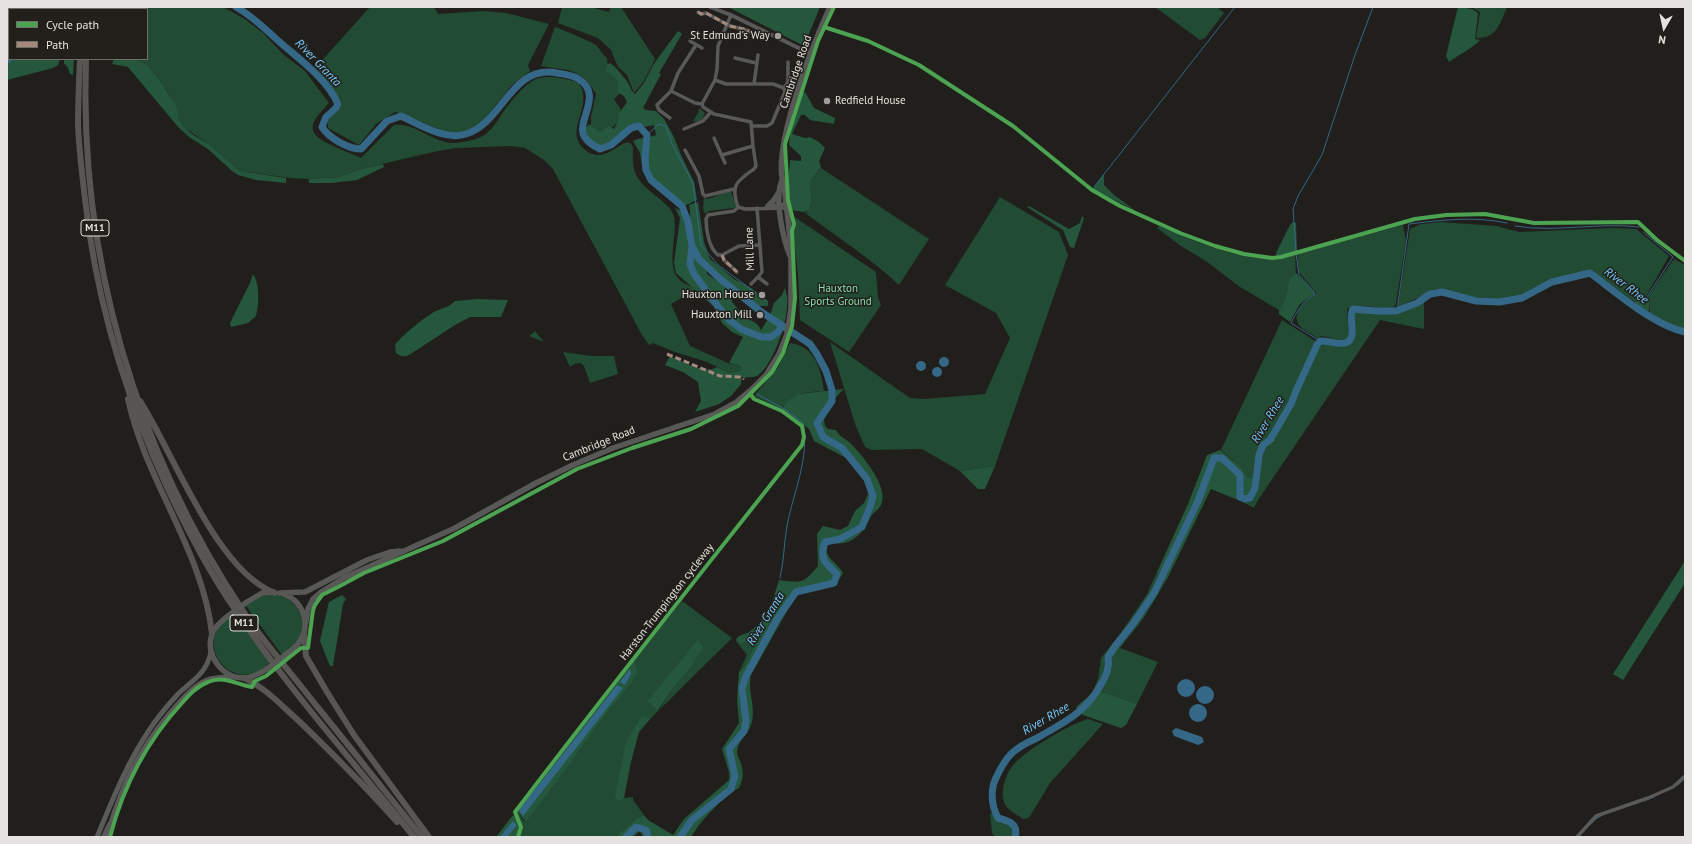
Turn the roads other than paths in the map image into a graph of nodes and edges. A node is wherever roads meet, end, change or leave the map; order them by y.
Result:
1 (710, 7) edge
2 (830, 7) edge
3 (698, 12) dead end
4 (731, 15) junction
5 (726, 24) junction
6 (754, 34) dead end
7 (690, 41) dead end
8 (696, 45) junction
9 (702, 48) dead end
10 (811, 54) junction
11 (758, 55) dead end
12 (735, 58) dead end
13 (80, 60) edge
14 (86, 60) edge
15 (788, 62) dead end
16 (756, 63) junction
17 (714, 80) junction
18 (754, 84) junction
19 (784, 88) junction
20 (671, 91) junction
21 (702, 104) junction
22 (710, 113) junction
23 (670, 118) dead end
24 (752, 126) junction
25 (684, 129) dead end
26 (714, 138) dead end
27 (752, 146) junction
28 (685, 150) dead end
29 (722, 155) junction
30 (725, 163) dead end
31 (782, 180) junction
32 (734, 189) junction
33 (779, 191) junction
34 (783, 206) junction
35 (738, 207) junction
36 (767, 207) junction
37 (757, 208) junction
38 (760, 245) junction
39 (722, 255) junction
40 (737, 272) dead end
41 (758, 277) junction
42 (751, 284) dead end
43 (767, 284) dead end
44 (123, 378) junction
45 (135, 393) junction
46 (402, 551) junction
47 (278, 593) junction
48 (306, 622) junction
49 (304, 633) junction
50 (212, 634) junction
51 (211, 652) junction
52 (236, 677) junction
53 (244, 678) junction
54 (1685, 776) edge
55 (116, 808) junction
56 (96, 837) edge
57 (103, 837) edge
58 (107, 837) edge
59 (413, 837) edge
60 (422, 837) edge
61 (428, 837) edge
62 (1577, 837) edge

1 - 4 street
2 - 10 highway, Cambridge Road
3 - 5 street
4 - 5 street
4 - 10 street
5 - 6 street
5 - 17 street
7 - 8 street
8 - 9 street
8 - 20 street
10 - 31 highway, Cambridge Road
11 - 16 street
12 - 16 street
13 - 44 highway, M11
14 - 45 highway, M11
15 - 19 street
16 - 18 street
17 - 18 street
17 - 21 street
18 - 19 street
19 - 24 street
20 - 21 street
20 - 23 street
21 - 22 street
22 - 24 street
22 - 25 street
24 - 27 street
26 - 29 street
27 - 29 street
27 - 32 street
28 - 32 street
29 - 30 street
31 - 33 highway, Cambridge Road
31 - 34 highway, Cambridge Road
32 - 35 street
33 - 34 highway, Cambridge Road
33 - 36 highway
34 - 36 street
34 - 46 highway, Cambridge Road
35 - 37 street
35 - 39 street
36 - 37 street
37 - 38 street, Mill Lane
38 - 39 street
38 - 41 street, Mill Lane
39 - 40 street
41 - 42 street
41 - 43 street, Mill Lane
44 - 50 highway, M11
44 - 59 highway, M11
45 - 47 highway, M11
45 - 60 highway, M11
46 - 47 highway, Cambridge Road
46 - 48 highway, Cambridge Road
47 - 48 highway
47 - 50 highway, bridge
48 - 49 highway
49 - 53 highway, bridge
49 - 61 highway
50 - 51 highway
51 - 52 highway
51 - 56 main road
52 - 53 highway
52 - 55 main road
53 - 59 highway, M11
54 - 62 street
55 - 57 street
55 - 58 main road

